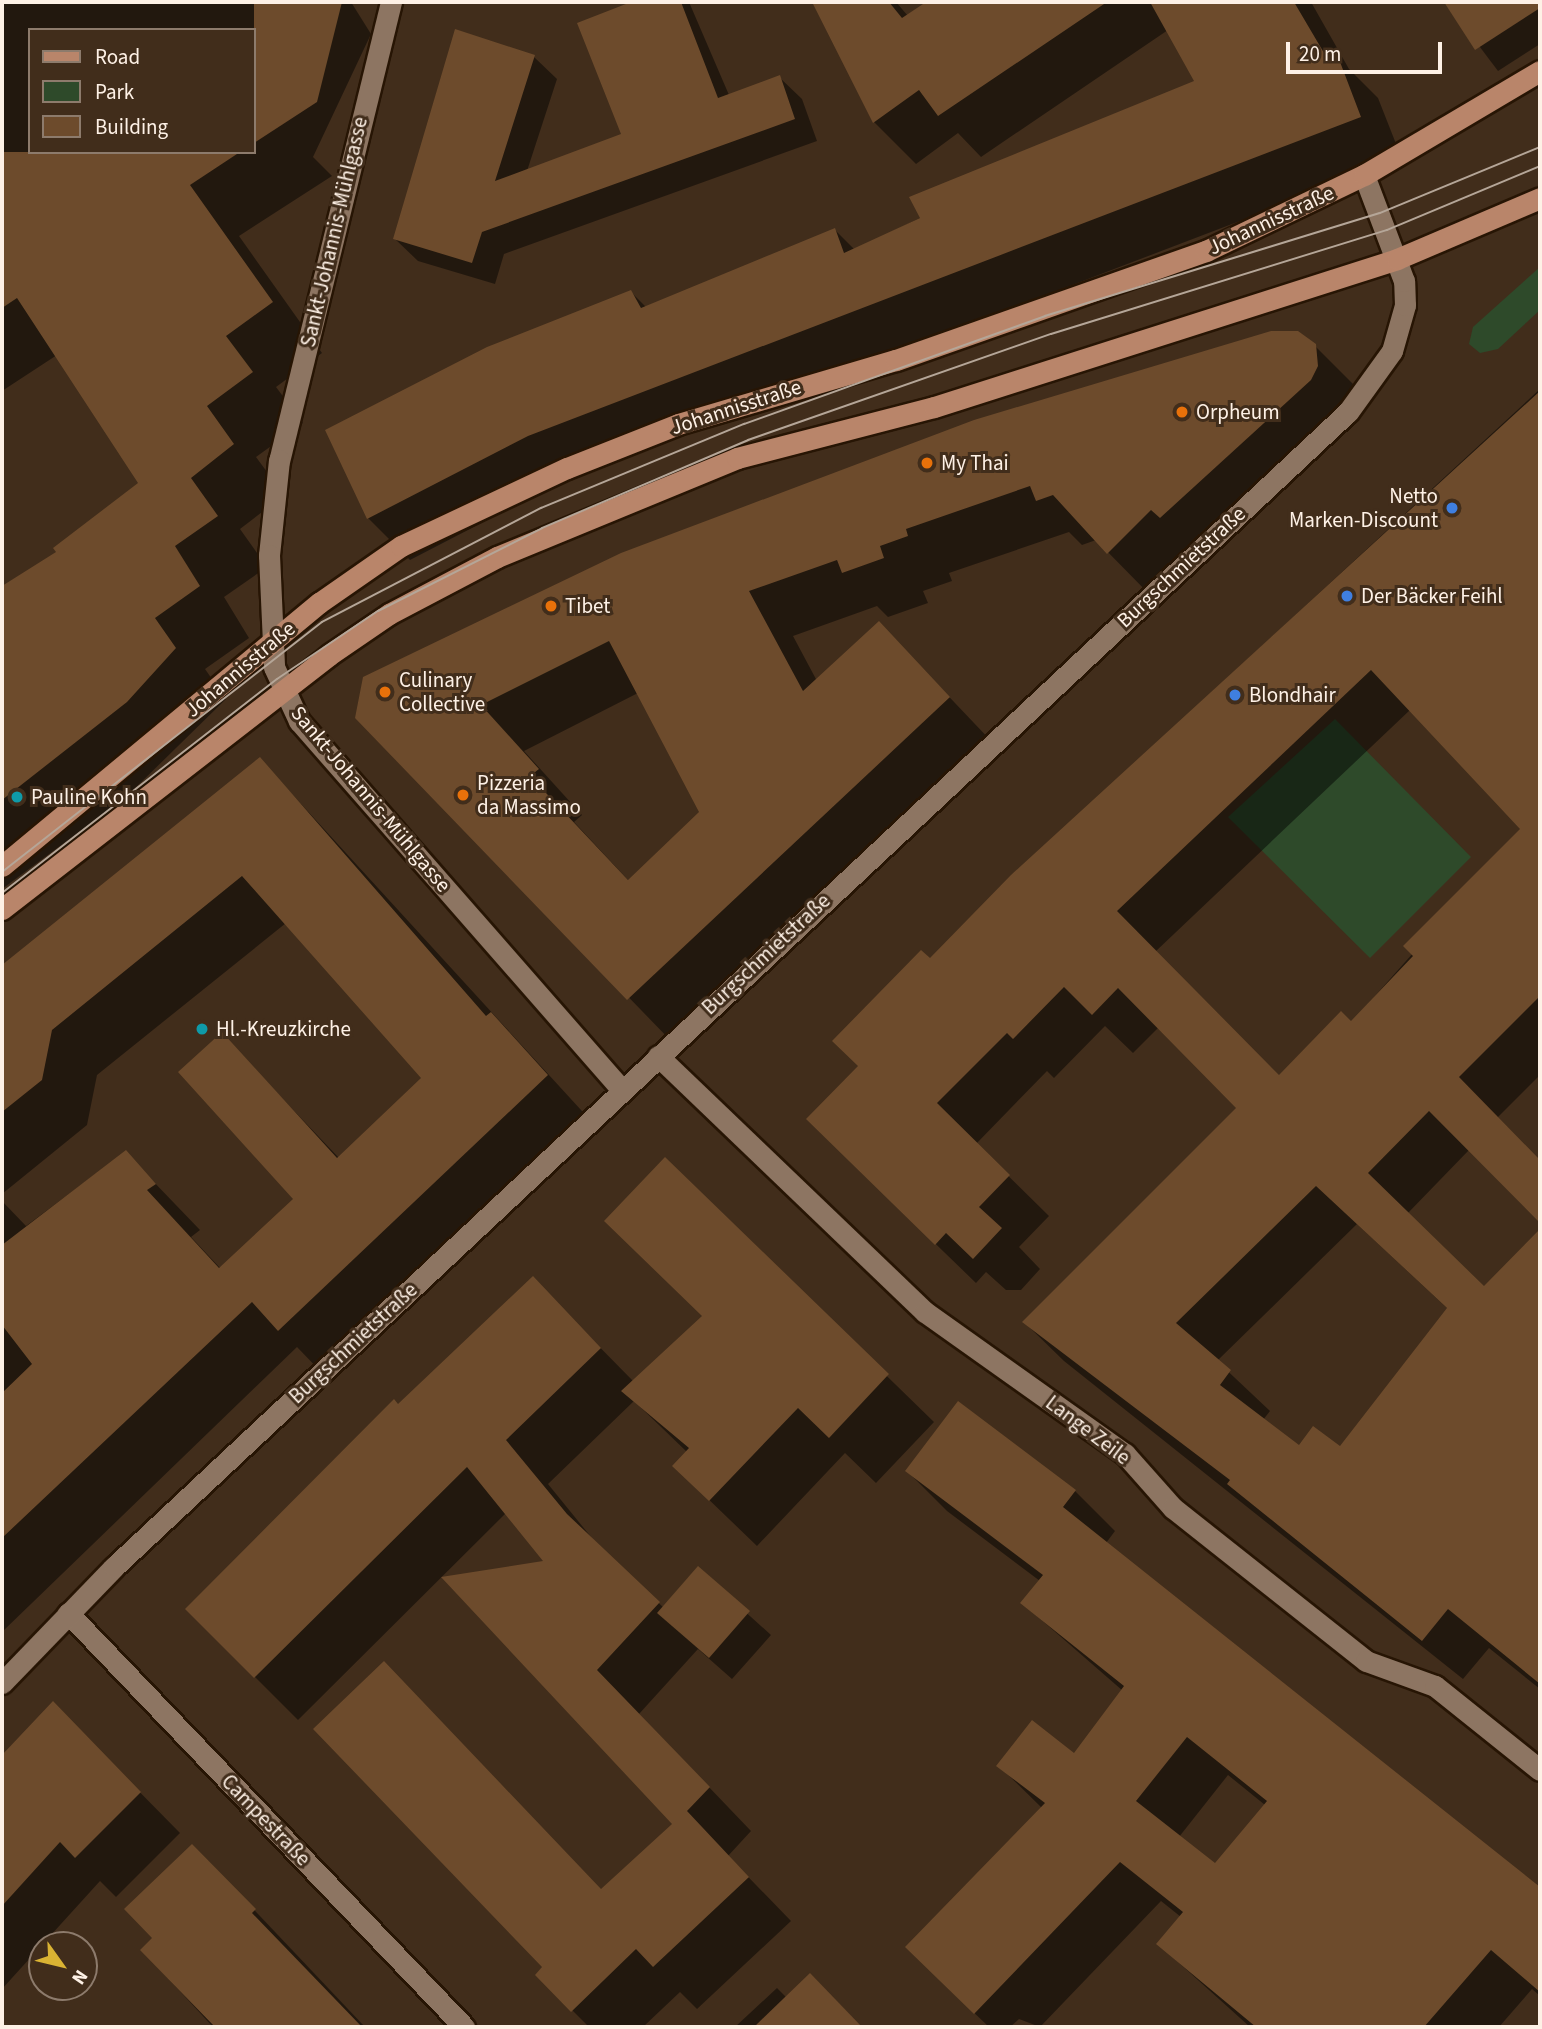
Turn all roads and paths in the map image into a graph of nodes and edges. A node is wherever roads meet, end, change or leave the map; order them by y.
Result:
1 (391, 2) edge
2 (1540, 71) edge
3 (1364, 175) junction
4 (1540, 198) edge
5 (1396, 259) junction
6 (272, 641) junction
7 (281, 691) junction
8 (2, 866) edge
9 (2, 909) edge
10 (658, 1056) junction
11 (622, 1090) junction
12 (68, 1613) junction
13 (2, 1683) edge
14 (1540, 1770) edge
15 (464, 2027) edge

1 - 6 street, Sankt-Johannis-Mühlgasse
2 - 3 main road, Johannisstraße
3 - 5 street, Burgschmietstraße
3 - 6 main road, Johannisstraße
4 - 5 main road, Johannisstraße
5 - 7 main road, Johannisstraße
5 - 10 street, Burgschmietstraße
6 - 7 street, Sankt-Johannis-Mühlgasse
6 - 8 main road, Johannisstraße
7 - 9 main road, Johannisstraße
7 - 11 street, Sankt-Johannis-Mühlgasse
10 - 11 street, Burgschmietstraße
10 - 14 street, Lange Zeile
11 - 12 street, Burgschmietstraße
12 - 13 street, Burgschmietstraße
12 - 15 street, Campestraße

